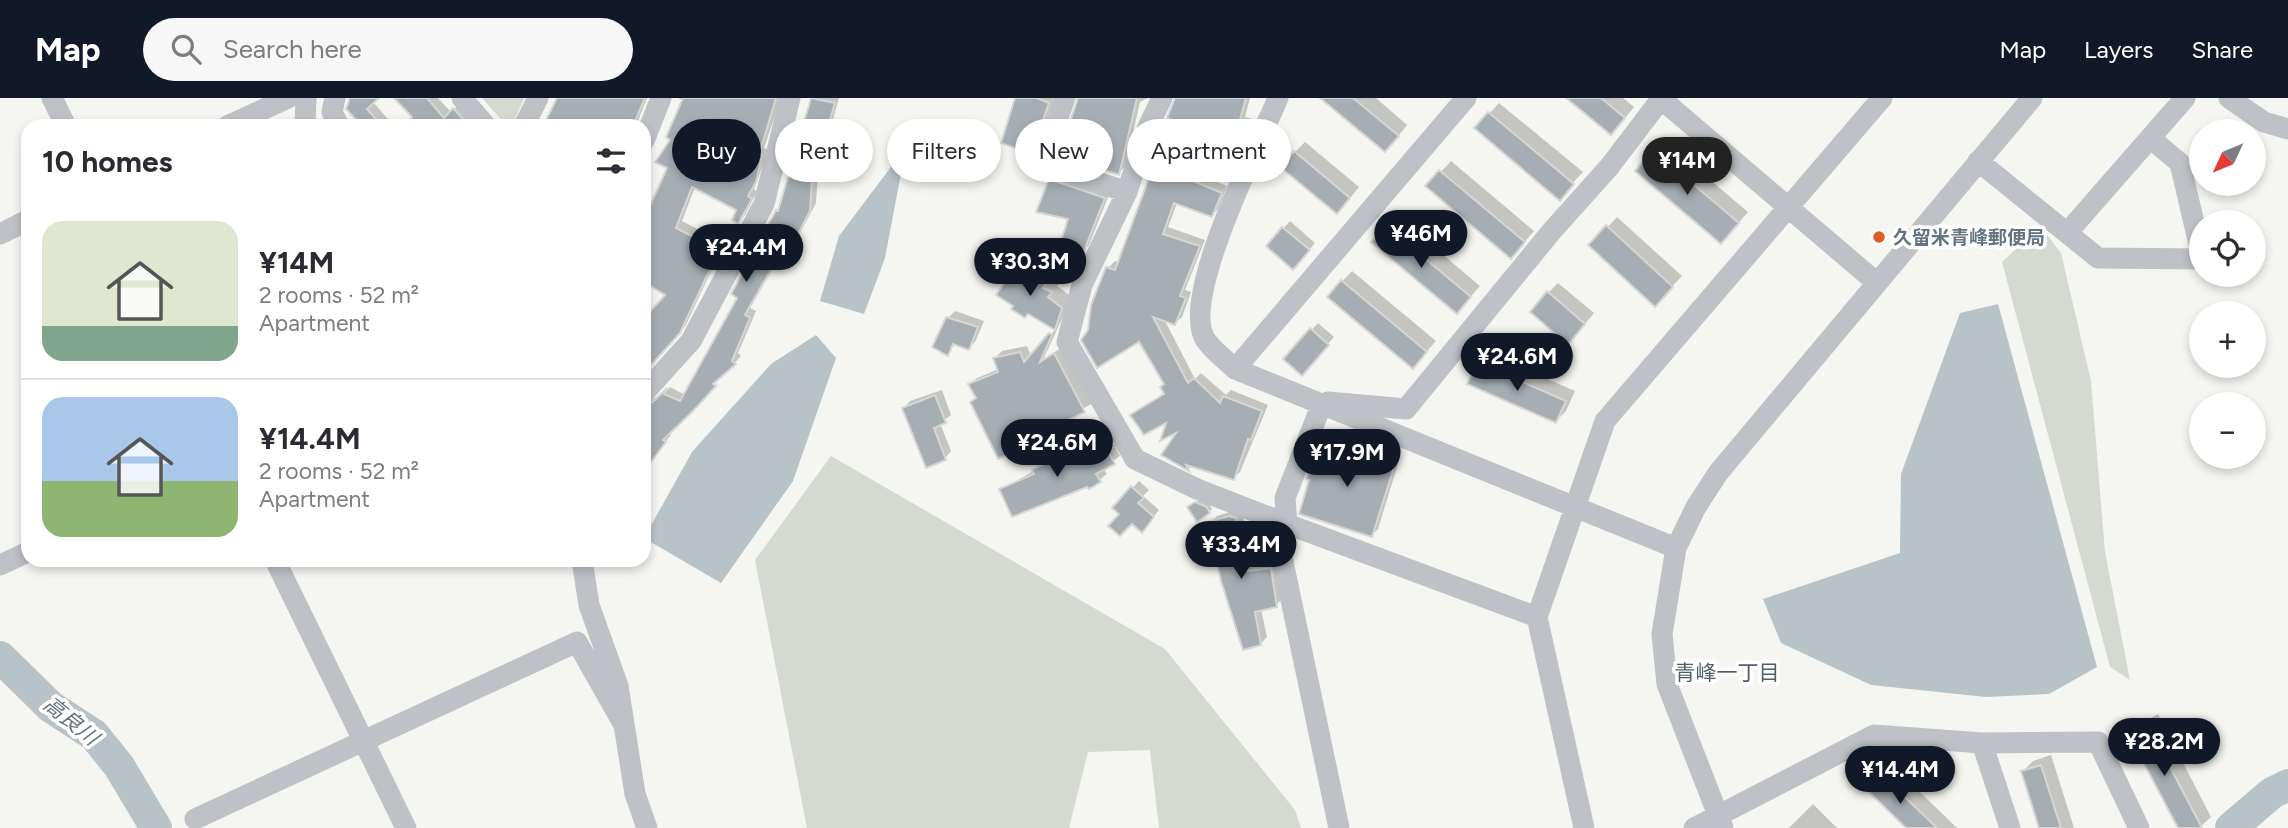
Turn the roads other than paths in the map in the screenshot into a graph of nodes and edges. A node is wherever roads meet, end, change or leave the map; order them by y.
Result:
1 (52, 98) edge
2 (288, 98) edge
3 (306, 98) edge
4 (334, 98) edge
5 (462, 98) edge
6 (538, 98) edge
7 (661, 98) edge
8 (790, 98) edge
9 (1065, 98) edge
10 (1162, 98) edge
11 (1278, 98) edge
12 (1466, 98) edge
13 (1660, 98) edge
14 (1882, 98) edge
15 (2032, 98) edge
16 (2185, 98) edge
17 (2229, 98) edge
18 (62, 119) edge
19 (242, 119) edge
20 (305, 119) edge
21 (336, 119) edge
22 (480, 119) edge
23 (528, 119) edge
24 (1152, 119) edge
25 (1269, 119) edge
26 (651, 123) edge
27 (2288, 129) edge
28 (2151, 138) junction
29 (1978, 161) junction
30 (1130, 182) edge
31 (1243, 182) edge
32 (1127, 192) junction
33 (1787, 207) junction
34 (2191, 210) edge
35 (21, 224) edge
36 (2067, 233) junction
37 (0, 234) edge
38 (2189, 258) edge
39 (1877, 283) junction
40 (1235, 369) junction
41 (651, 385) edge
42 (1313, 403) junction
43 (1574, 507) junction
44 (1281, 522) junction
45 (1676, 548) junction
46 (21, 555) edge
47 (0, 565) edge
48 (278, 567) edge
49 (583, 567) edge
50 (1537, 617) junction
51 (624, 725) junction
52 (365, 741) junction
53 (1982, 743) junction
54 (195, 819) dead end
55 (1720, 822) edge
56 (406, 828) edge
57 (647, 828) edge
58 (1339, 828) edge
59 (1584, 828) edge
60 (1694, 828) edge
61 (2010, 828) edge
62 (2139, 828) edge

1 - 18 street
2 - 19 street
3 - 20 street
4 - 21 street
5 - 22 street
6 - 23 street
7 - 26 street
8 - 41 street
9 - 32 street
10 - 24 street
11 - 25 street
12 - 40 street
13 - 33 street
13 - 42 street
14 - 33 street
15 - 29 street
16 - 28 street
17 - 27 street
28 - 34 street
28 - 36 street
29 - 36 street
29 - 39 street
30 - 32 street
31 - 40 street
32 - 44 street
33 - 39 street
33 - 43 street
35 - 37 street
36 - 38 street
39 - 45 street
40 - 42 street
42 - 43 street
42 - 44 street
43 - 45 street
43 - 50 street
44 - 50 street
44 - 58 street
45 - 55 street
46 - 47 street
48 - 52 street
49 - 51 street
50 - 59 street
51 - 52 street
51 - 57 street
52 - 54 street
52 - 56 street
53 - 55 street
53 - 61 street
53 - 62 street
55 - 60 street

